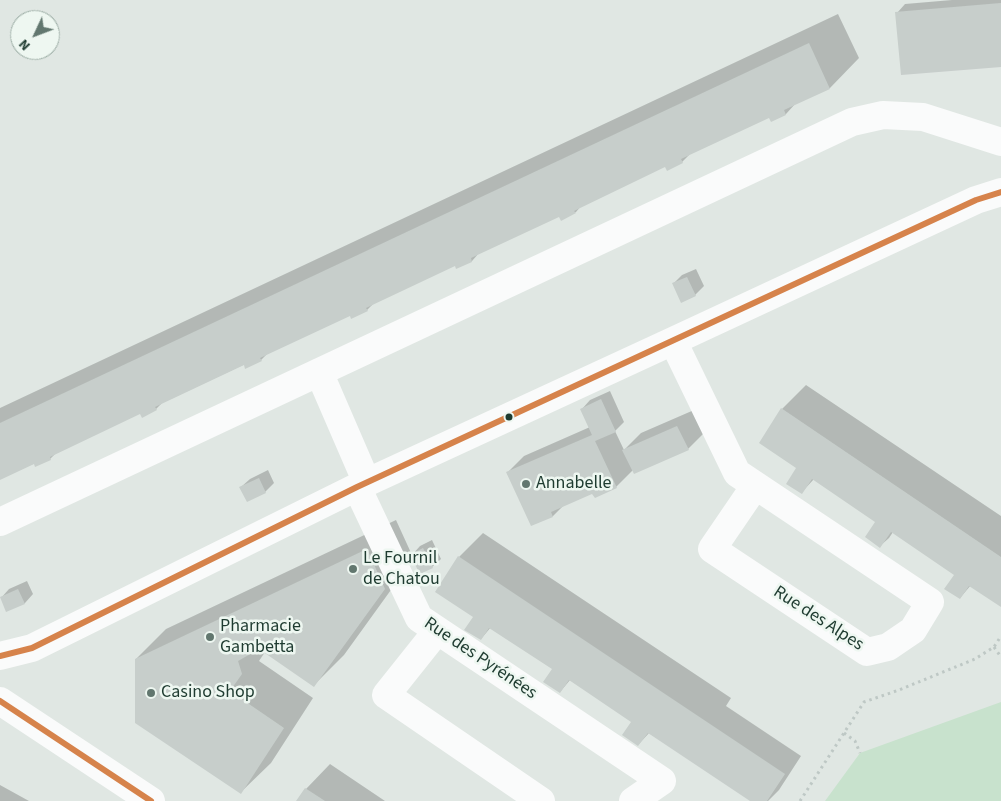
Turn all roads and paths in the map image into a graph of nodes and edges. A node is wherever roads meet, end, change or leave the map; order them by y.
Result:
1 (1001, 142) edge
2 (999, 197) edge
3 (673, 341) junction
4 (319, 372) junction
5 (362, 485) junction
6 (755, 486) junction
7 (0, 522) edge
8 (437, 631) junction
9 (1001, 636) edge
10 (994, 647) junction
11 (0, 656) edge
12 (1001, 657) edge
13 (0, 700) edge
14 (844, 733) junction
15 (860, 753) dead end
16 (151, 801) edge
17 (541, 801) edge
18 (633, 801) edge
19 (800, 801) edge

1 - 4 street
2 - 3 street
3 - 5 street
3 - 6 street, Rue des Alpes
4 - 5 street, Rue des Pyrénées
4 - 7 street
5 - 8 street, Rue des Pyrénées
5 - 11 street
6 - 6 street, Rue des Alpes
8 - 17 street
8 - 18 street, Rue des Pyrénées
9 - 10 path
10 - 12 path
10 - 14 path
13 - 16 street
14 - 15 path
14 - 19 path

